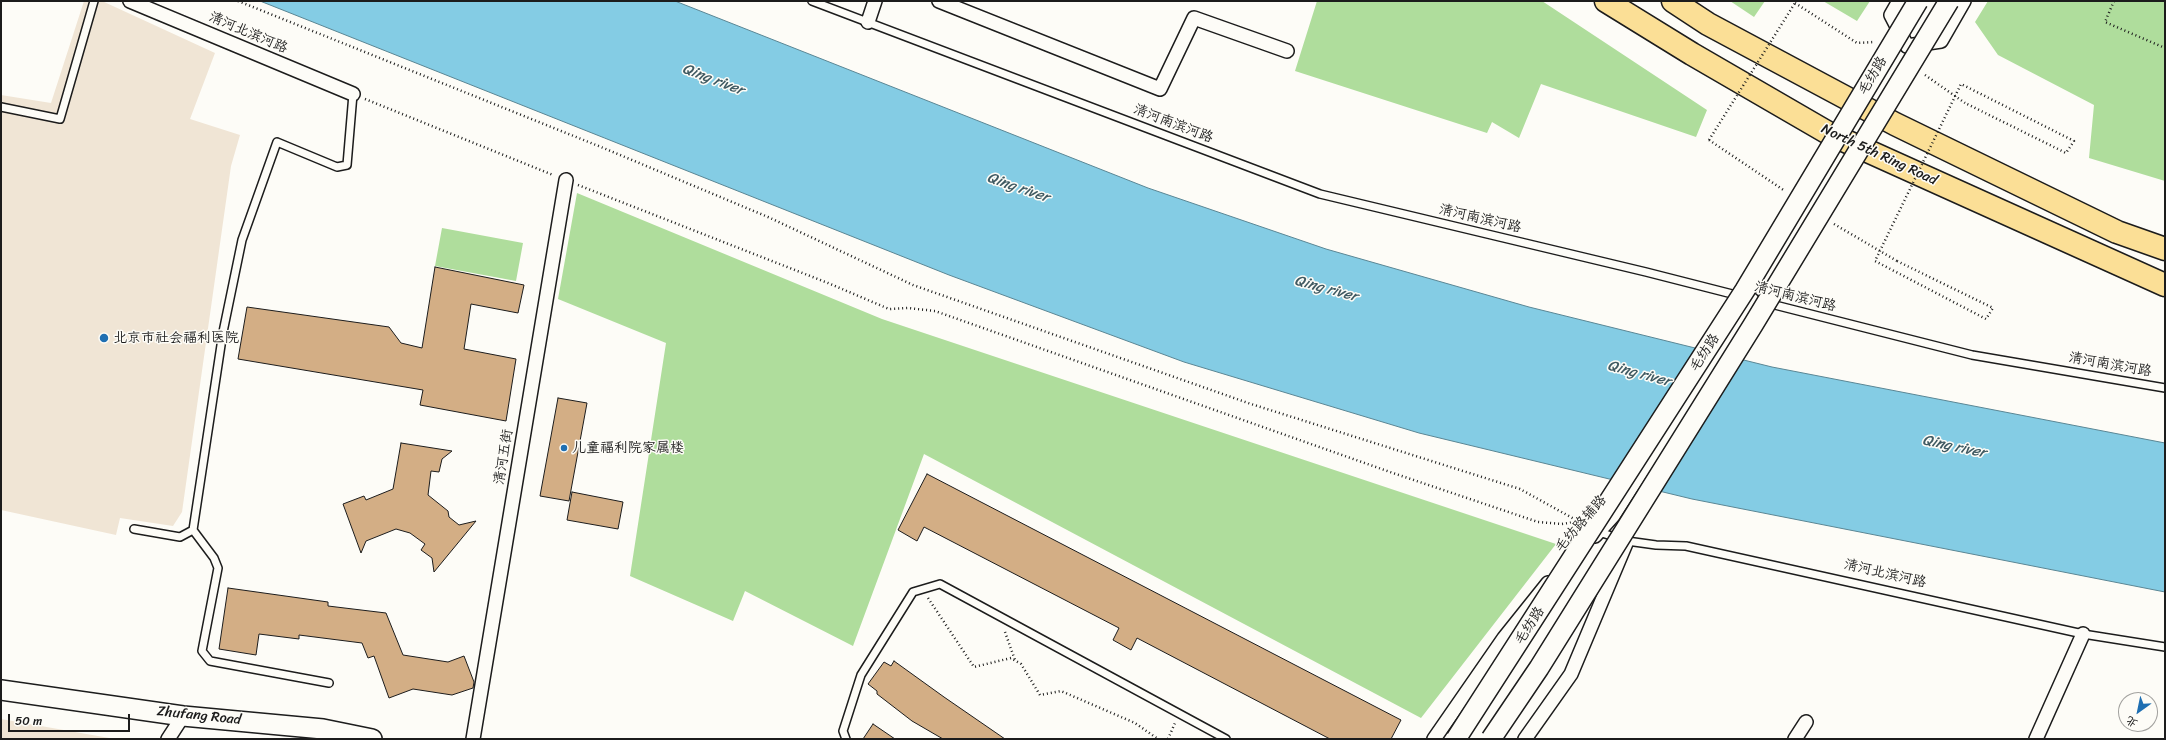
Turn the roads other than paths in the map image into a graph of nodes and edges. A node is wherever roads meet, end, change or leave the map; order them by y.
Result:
1 (94, 1) edge
2 (130, 1) edge
3 (812, 1) edge
4 (875, 1) edge
5 (939, 1) edge
6 (1606, 1) edge
7 (1673, 1) edge
8 (1899, 1) edge
9 (1918, 1) edge
10 (1949, 1) edge
11 (1964, 1) edge
12 (868, 22) junction
13 (1287, 50) dead end
14 (353, 94) joint
15 (1, 107) edge
16 (566, 180) road end
17 (2165, 249) edge
18 (2165, 286) edge
19 (1752, 300) junction
20 (2165, 388) edge
21 (134, 529) dead end
22 (193, 530) junction
23 (1599, 532) junction
24 (1627, 541) junction
25 (2083, 634) junction
26 (2165, 647) edge
27 (329, 683) dead end
28 (1, 690) edge
29 (183, 716) junction
30 (1806, 722) dead end
31 (168, 739) edge
32 (372, 739) edge
33 (473, 739) edge
34 (846, 739) edge
35 (1226, 739) edge
36 (1434, 739) edge
37 (1456, 739) edge
38 (1491, 739) edge
39 (1525, 739) edge
40 (1795, 739) edge
41 (2036, 739) edge

1 - 15 lane
2 - 14 street, 清河北滨河路
3 - 12 lane, 清河南滨河路
4 - 12 street
5 - 13 street
6 - 18 highway, North 5th Ring Road
7 - 17 highway
8 - 11 street
9 - 37 main road, 毛纺路, bridge
10 - 38 main road, 毛纺路, bridge
12 - 19 lane, 清河南滨河路
14 - 22 lane
16 - 33 street, 清河五街
19 - 20 lane, 清河南滨河路
19 - 23 street, 毛纺路辅路
21 - 22 lane
22 - 27 lane
23 - 24 lane, 清河北滨河路
23 - 36 street, 毛纺路辅路
24 - 25 lane, 清河北滨河路
24 - 39 street
25 - 26 lane, 清河北滨河路
25 - 41 street
28 - 29 main road, Zhufang Road
29 - 31 street
29 - 32 main road, Zhufang Road
30 - 40 street
34 - 35 lane

